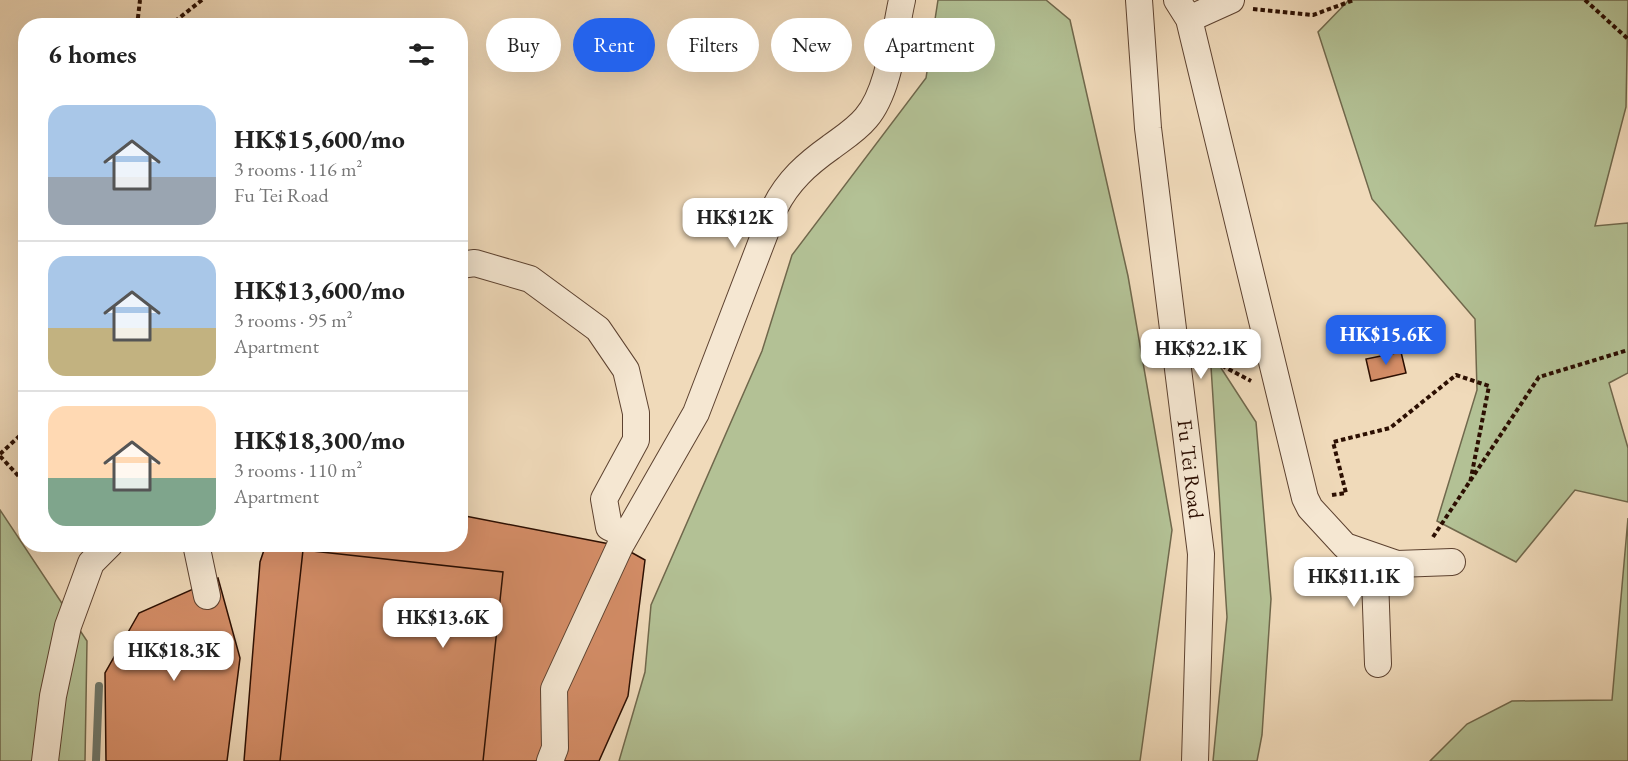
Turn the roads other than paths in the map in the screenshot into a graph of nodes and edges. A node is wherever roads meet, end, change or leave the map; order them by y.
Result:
1 (902, 0) edge
2 (1139, 0) edge
3 (1225, 2) edge
4 (1183, 9) edge
5 (468, 264) edge
6 (626, 535) junction
7 (1345, 546) junction
8 (102, 552) edge
9 (198, 552) edge
10 (1452, 562) dead end
11 (207, 596) dead end
12 (1378, 664) dead end
13 (45, 761) edge
14 (550, 761) edge
15 (1195, 761) edge

1 - 6 street
2 - 15 street, Fu Tei Road
3 - 4 street
4 - 7 street
5 - 6 street
6 - 14 street
7 - 10 street
7 - 12 street
8 - 13 street
9 - 11 street

